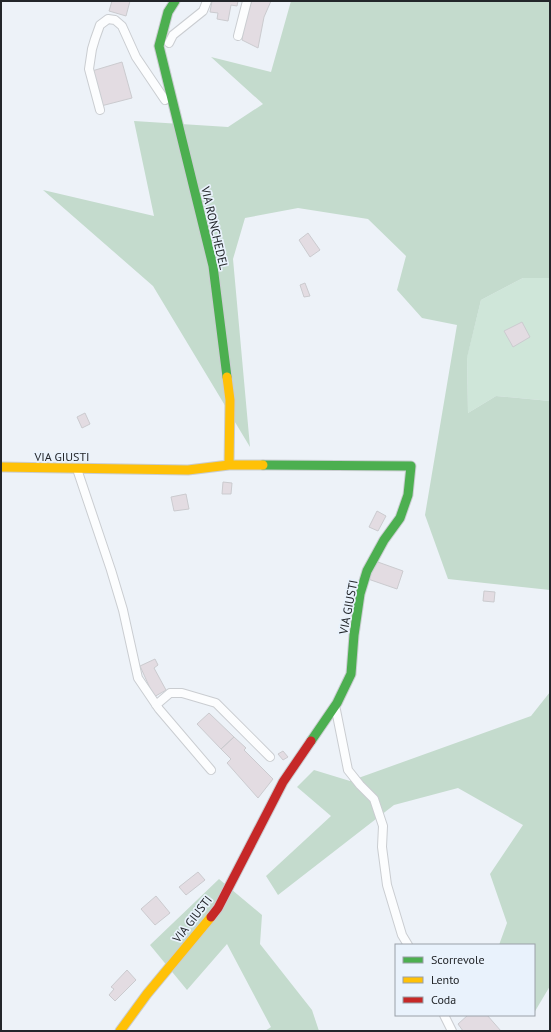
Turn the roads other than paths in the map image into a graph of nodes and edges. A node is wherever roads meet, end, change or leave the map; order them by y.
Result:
1 (175, 1) edge
2 (207, 1) edge
3 (247, 1) edge
4 (238, 36) dead end
5 (162, 58) junction
6 (100, 110) dead end
7 (177, 117) junction
8 (229, 466) junction
9 (1, 467) edge
10 (77, 468) junction
11 (156, 705) junction
12 (336, 706) junction
13 (270, 757) dead end
14 (211, 770) dead end
15 (407, 944) edge
16 (444, 1016) edge
17 (120, 1031) edge
18 (452, 1031) edge

1 - 5 street, VIA RONCHEDEL
2 - 5 lane
3 - 4 lane
5 - 7 street, VIA RONCHEDEL
6 - 7 lane
7 - 8 street, VIA RONCHEDEL
8 - 10 street, VIA GIUSTI
8 - 12 street, VIA GIUSTI
9 - 10 street, VIA GIUSTI
10 - 11 lane
11 - 13 lane
11 - 14 lane
12 - 15 lane
12 - 17 street, VIA GIUSTI
16 - 18 lane

